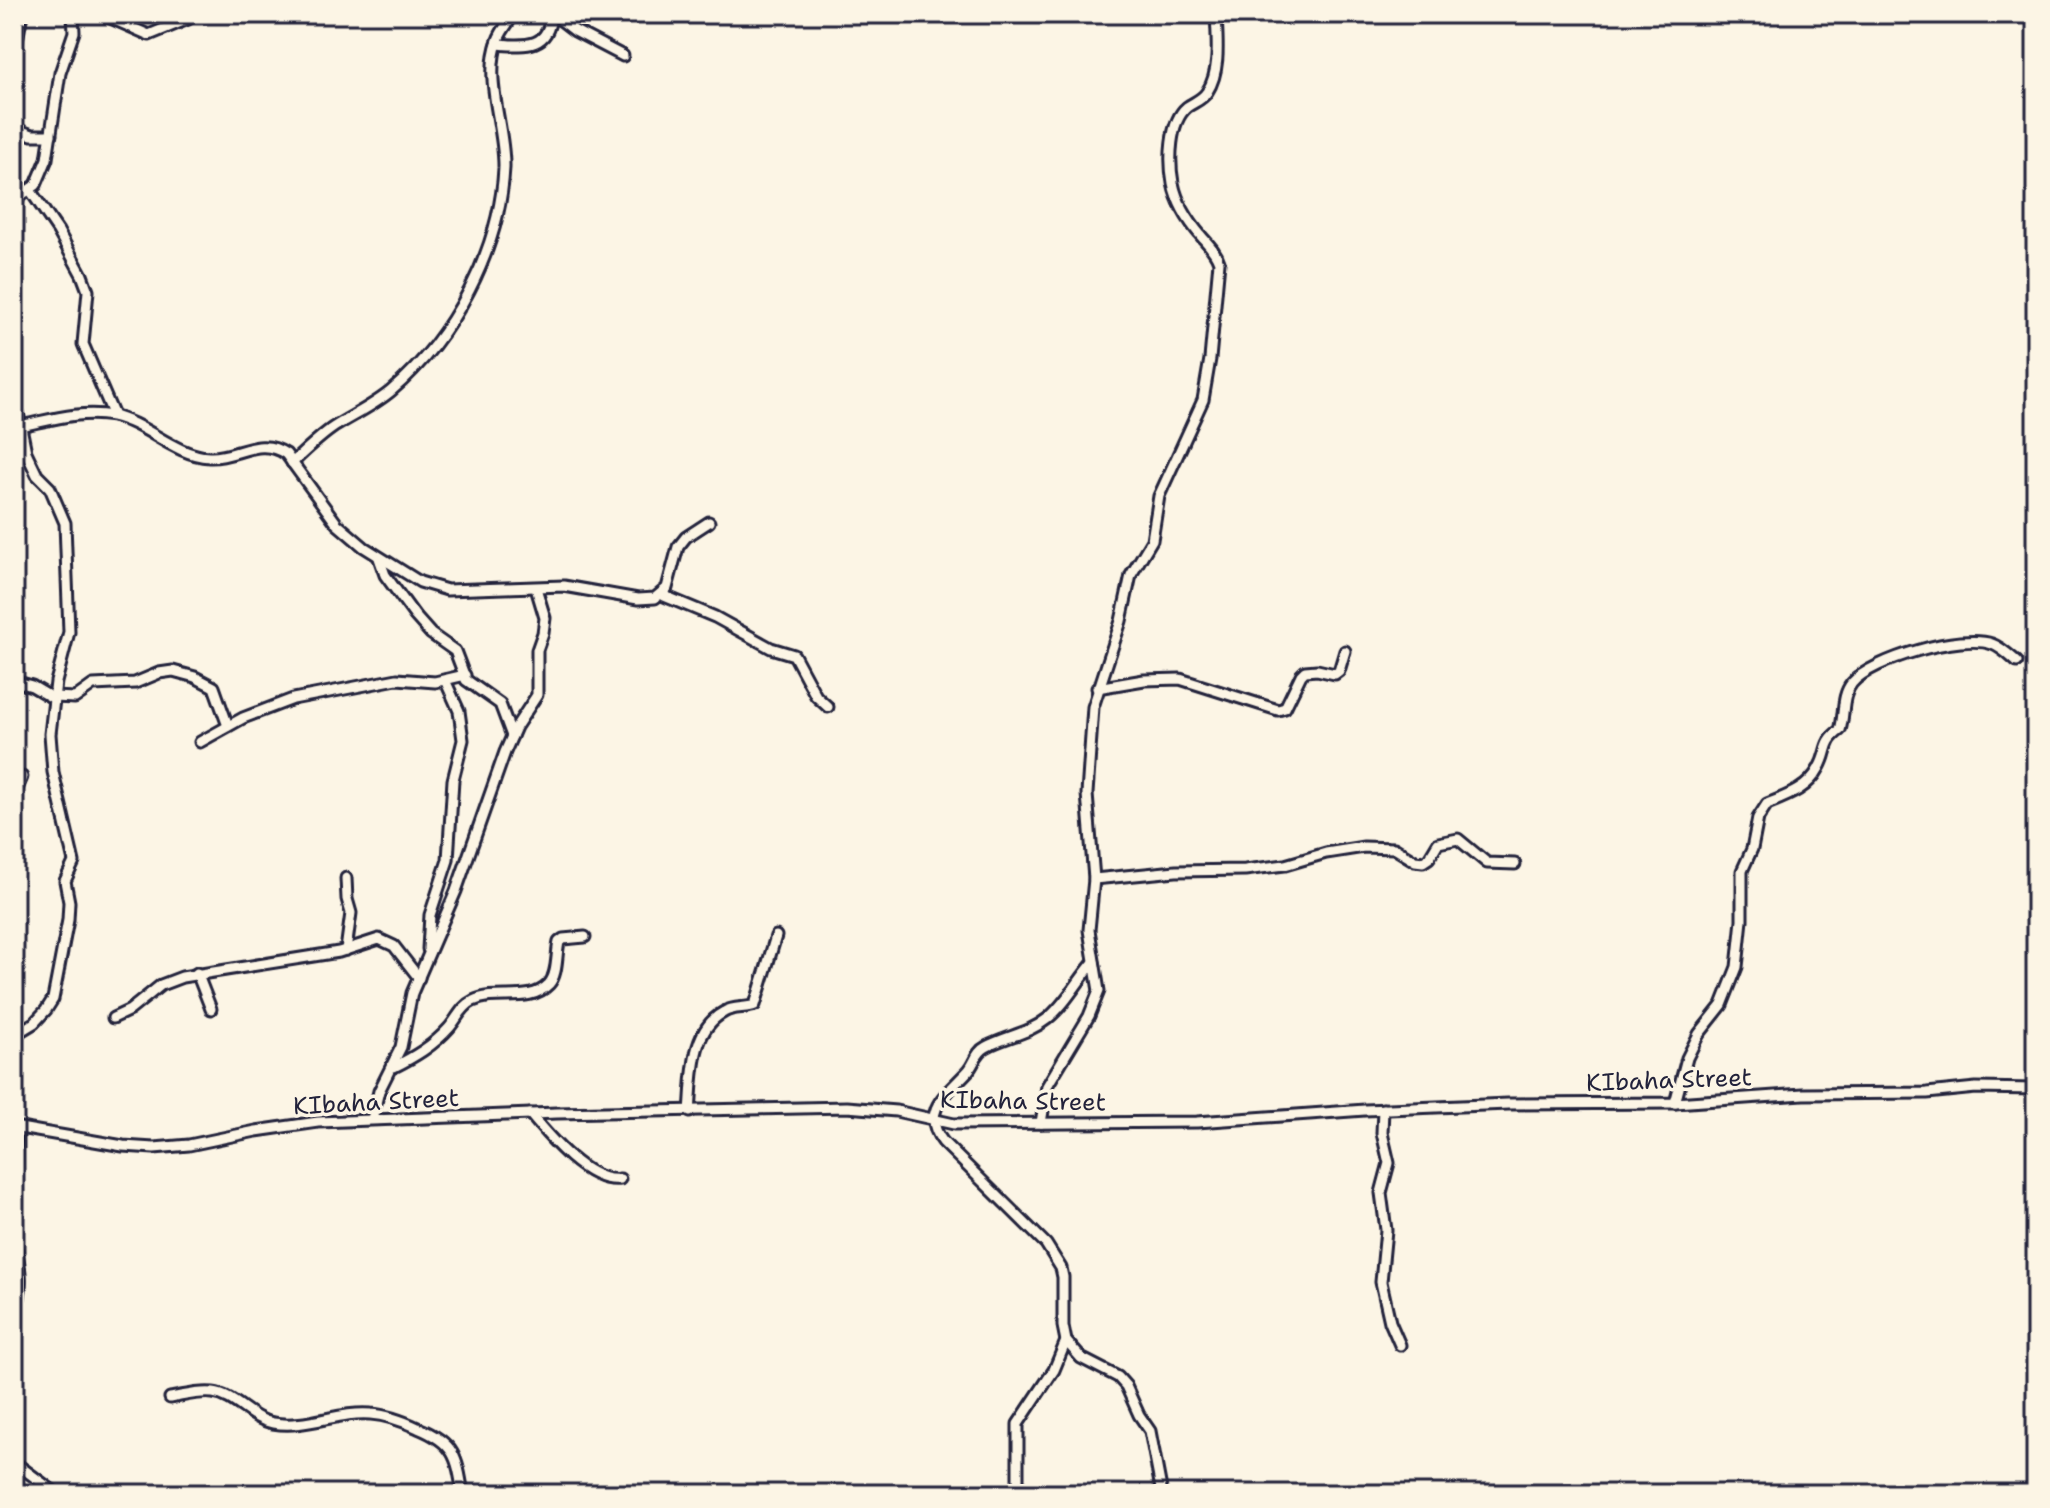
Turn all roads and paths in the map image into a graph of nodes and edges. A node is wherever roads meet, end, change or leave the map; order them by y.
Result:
1 (73, 14) edge
2 (101, 14) edge
3 (193, 14) edge
4 (514, 14) edge
5 (552, 14) edge
6 (1216, 14) edge
7 (19, 16) edge
8 (497, 44) junction
9 (623, 56) dead end
10 (14, 74) edge
11 (14, 128) edge
12 (51, 135) junction
13 (30, 190) junction
14 (14, 200) edge
15 (14, 393) edge
16 (114, 416) junction
17 (20, 426) junction
18 (25, 447) junction
19 (14, 450) edge
20 (292, 463) junction
21 (709, 522) dead end
22 (379, 558) junction
23 (536, 588) junction
24 (662, 595) junction
25 (1345, 651) dead end
26 (2017, 662) dead end
27 (465, 675) junction
28 (445, 680) junction
29 (14, 681) edge
30 (1097, 688) junction
31 (54, 698) junction
32 (828, 707) dead end
33 (228, 726) junction
34 (512, 736) junction
35 (200, 742) dead end
36 (22, 777) dead end
37 (14, 796) edge
38 (1515, 864) dead end
39 (346, 878) dead end
40 (1094, 879) junction
41 (776, 936) dead end
42 (585, 937) dead end
43 (346, 950) junction
44 (428, 952) junction
45 (1094, 962) junction
46 (197, 973) junction
47 (419, 978) junction
48 (211, 1009) dead end
49 (113, 1018) dead end
50 (14, 1035) edge
51 (392, 1068) junction
52 (2036, 1089) edge
53 (1675, 1103) junction
54 (1383, 1109) junction
55 (690, 1112) junction
56 (530, 1114) junction
57 (372, 1119) junction
58 (933, 1120) junction
59 (1041, 1123) junction
60 (15, 1127) edge
61 (620, 1179) dead end
62 (14, 1206) edge
63 (14, 1236) edge
64 (14, 1321) edge
65 (1066, 1341) junction
66 (1400, 1345) dead end
67 (170, 1398) dead end
68 (14, 1462) edge
69 (57, 1494) edge
70 (463, 1494) edge
71 (1018, 1494) edge
72 (1162, 1494) edge

1 - 12 street
2 - 3 street
4 - 8 street
5 - 8 street
5 - 9 street
6 - 30 street
7 - 10 street
8 - 20 street
11 - 12 street
12 - 13 street
13 - 14 street
13 - 16 street
15 - 17 street
16 - 17 street
16 - 20 street
17 - 18 street
18 - 19 street
18 - 31 street
20 - 22 street
21 - 24 street
22 - 23 street
22 - 27 street
23 - 24 street
23 - 34 street
24 - 32 street
25 - 30 street
26 - 53 street
27 - 28 street
27 - 34 street
28 - 33 street
28 - 44 street
29 - 31 street
30 - 40 street
31 - 33 street
31 - 50 street
33 - 35 street
34 - 44 street
36 - 37 street
38 - 40 street
39 - 43 street
40 - 45 street
41 - 55 street
42 - 51 street
43 - 46 street
43 - 47 street
44 - 47 street
45 - 58 street
45 - 59 street
46 - 48 street
46 - 49 street
47 - 51 street
51 - 57 street
52 - 53 street, KIbaha Street
53 - 54 street, KIbaha Street
54 - 59 street, KIbaha Street
54 - 66 street
55 - 56 street, KIbaha Street
55 - 58 street, KIbaha Street
56 - 57 street, KIbaha Street
56 - 61 street
57 - 60 street, KIbaha Street
58 - 59 street, KIbaha Street
58 - 65 street
60 - 62 street
63 - 64 street
65 - 71 street
65 - 72 street
67 - 70 street
68 - 69 street

